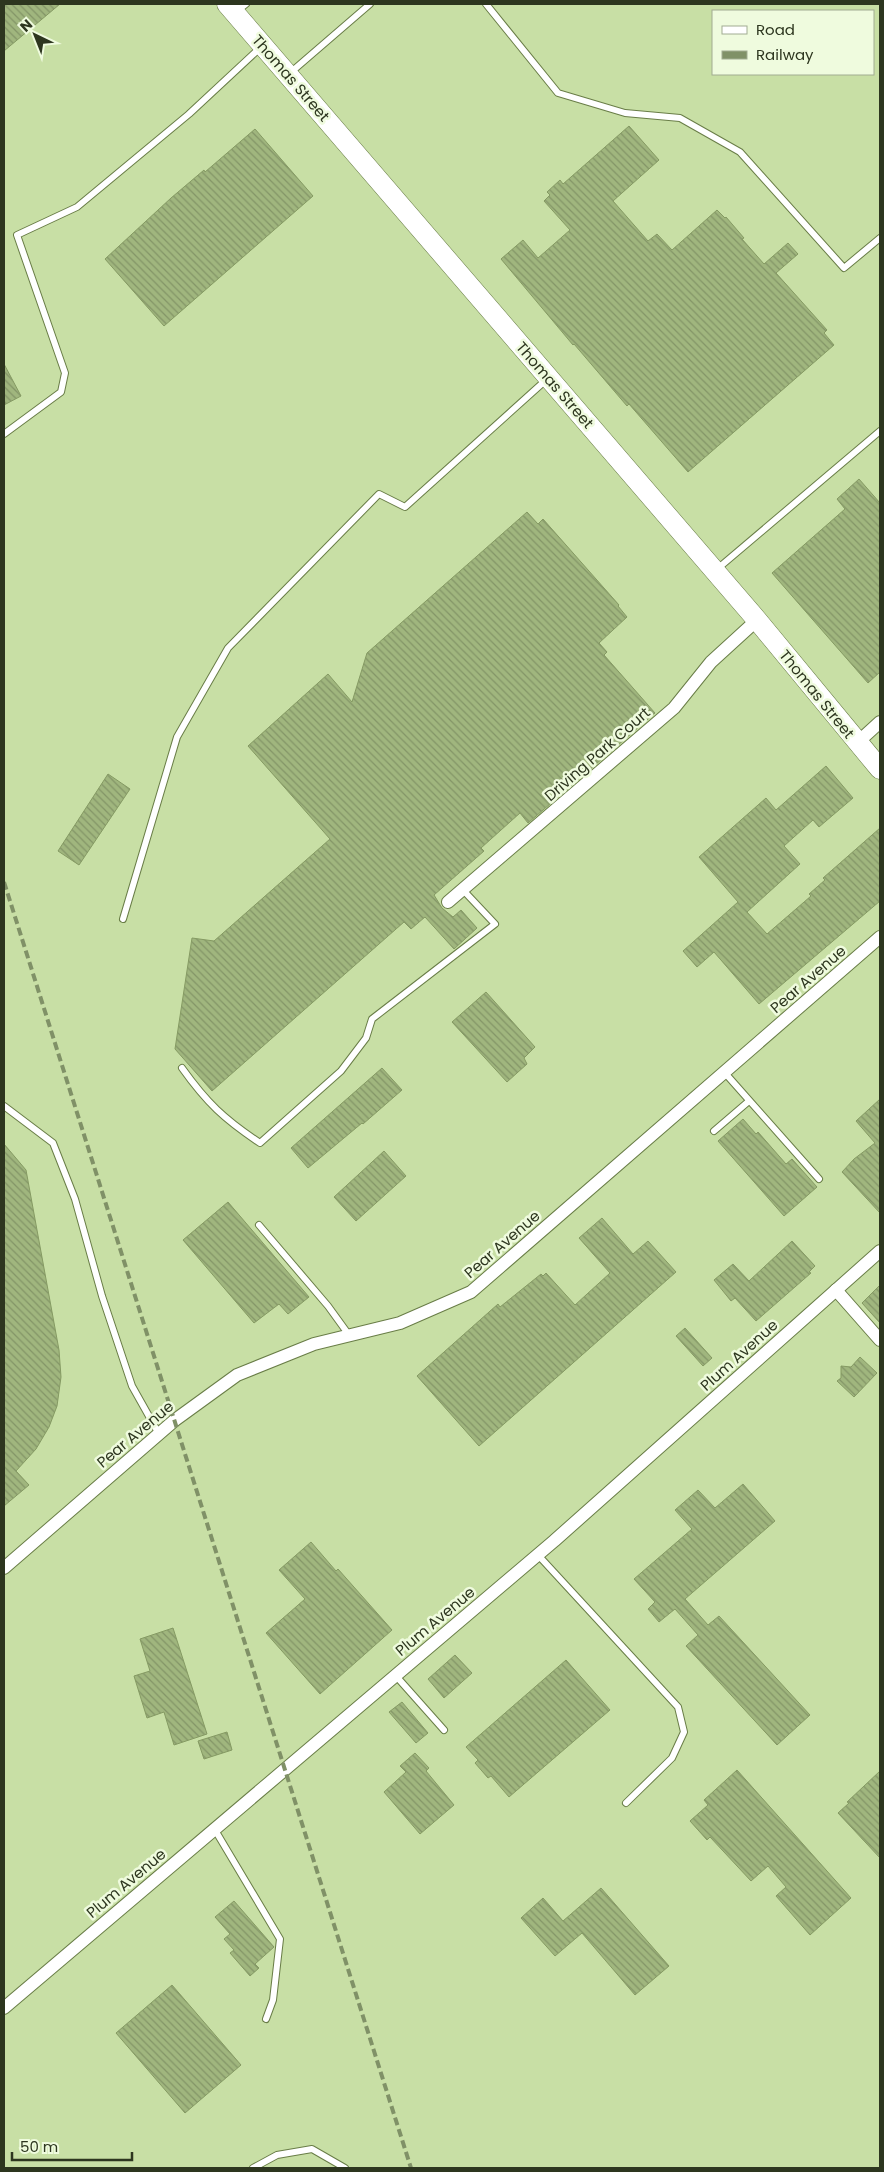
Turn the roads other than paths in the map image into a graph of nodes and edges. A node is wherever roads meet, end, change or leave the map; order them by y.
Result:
1 (370, 4) edge
2 (486, 4) edge
3 (236, 7) edge
4 (263, 45) junction
5 (288, 75) junction
6 (880, 238) edge
7 (549, 378) junction
8 (880, 431) edge
9 (4, 434) edge
10 (715, 571) junction
11 (757, 620) junction
12 (880, 722) edge
13 (857, 742) junction
14 (880, 769) edge
15 (463, 890) junction
16 (448, 902) dead end
17 (123, 920) dead end
18 (880, 937) edge
19 (182, 1068) dead end
20 (725, 1073) junction
21 (749, 1100) junction
22 (4, 1106) edge
23 (714, 1131) dead end
24 (819, 1179) dead end
25 (259, 1225) dead end
26 (880, 1251) edge
27 (836, 1290) junction
28 (349, 1335) junction
29 (880, 1340) edge
30 (159, 1434) junction
31 (538, 1555) junction
32 (4, 1568) edge
33 (396, 1676) junction
34 (444, 1730) dead end
35 (626, 1803) dead end
36 (215, 1830) junction
37 (4, 2008) edge
38 (266, 2019) dead end
39 (253, 2168) edge
40 (345, 2168) edge

1 - 5 lane
2 - 6 lane
3 - 4 main road, Thomas Street
4 - 5 main road, Thomas Street
4 - 9 lane
5 - 7 main road, Thomas Street
7 - 10 main road, Thomas Street
7 - 17 lane
8 - 10 lane
10 - 11 main road, Thomas Street
11 - 13 main road, Thomas Street
11 - 15 street, Driving Park Court
12 - 13 street
13 - 14 main road, Thomas Street
15 - 16 street, Driving Park Court
15 - 19 lane
18 - 20 street, Pear Avenue
20 - 21 lane
20 - 28 street, Pear Avenue
21 - 23 lane
21 - 24 lane
22 - 30 lane
25 - 28 lane
26 - 27 street, Plum Avenue
27 - 29 street
27 - 31 street, Plum Avenue
28 - 30 street, Pear Avenue
30 - 32 street, Pear Avenue
31 - 33 street, Plum Avenue
31 - 35 lane
33 - 34 lane
33 - 36 street, Plum Avenue
36 - 37 street, Plum Avenue
36 - 38 lane
39 - 40 lane

